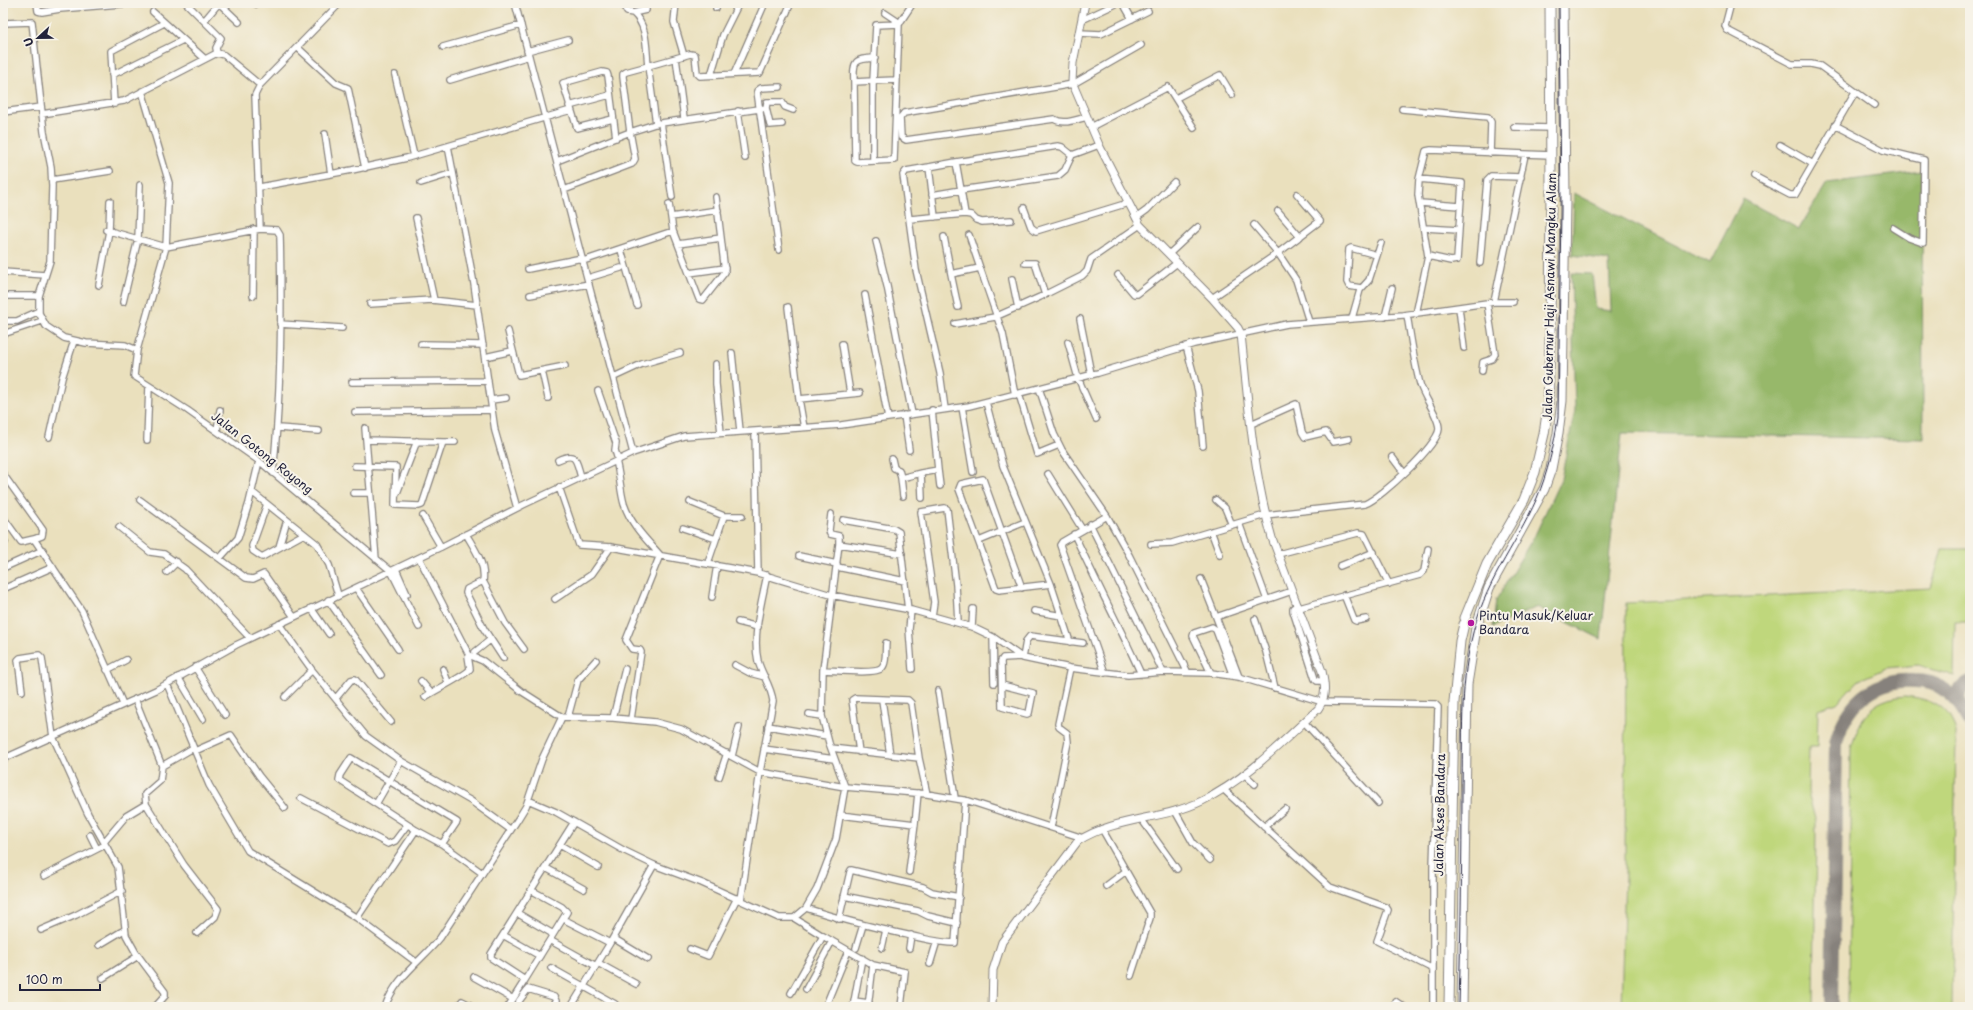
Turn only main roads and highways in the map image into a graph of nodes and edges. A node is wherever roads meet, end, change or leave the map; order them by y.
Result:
1 (1550, 3) edge
2 (1563, 3) edge
3 (1550, 255) junction
4 (1565, 255) junction
5 (1465, 621) joint
6 (1477, 625) joint
7 (1450, 1007) edge
8 (1462, 1007) edge

1 - 3 highway, Jalan Gubernur Haji Asnawi Mangku Alam
2 - 4 highway, Jalan Gubernur Haji Asnawi Mangku Alam
3 - 4 highway
3 - 5 highway, Jalan Gubernur Haji Asnawi Mangku Alam
4 - 6 highway, Jalan Gubernur Haji Asnawi Mangku Alam
5 - 7 highway, Jalan Akses Bandara
6 - 8 highway, Jalan Akses Bandara

